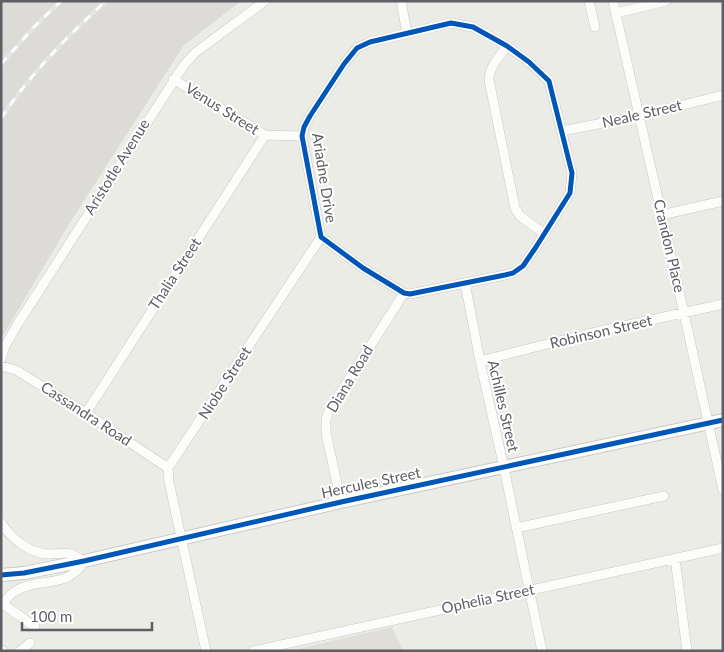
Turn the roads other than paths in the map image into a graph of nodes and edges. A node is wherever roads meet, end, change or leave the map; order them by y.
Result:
1 (265, 1) edge
2 (401, 1) edge
3 (589, 1) edge
4 (613, 1) edge
5 (666, 1) edge
6 (616, 12) junction
7 (595, 27) dead end
8 (407, 33) junction
9 (507, 46) junction
10 (174, 79) junction
11 (723, 95) edge
12 (639, 116) junction
13 (562, 131) junction
14 (264, 135) junction
15 (302, 136) junction
16 (723, 201) edge
17 (661, 215) junction
18 (545, 234) junction
19 (321, 237) junction
20 (465, 283) junction
21 (404, 293) junction
22 (723, 304) edge
23 (684, 313) junction
24 (1, 359) edge
25 (480, 361) junction
26 (1, 366) edge
27 (86, 413) junction
28 (723, 420) edge
29 (708, 423) junction
30 (168, 468) junction
31 (504, 468) junction
32 (723, 490) edge
33 (664, 496) dead end
34 (341, 502) junction
35 (1, 523) edge
36 (516, 528) junction
37 (182, 538) junction
38 (723, 548) edge
39 (675, 558) junction
40 (84, 561) junction
41 (24, 573) junction
42 (1, 575) edge
43 (1, 581) edge
44 (529, 590) junction
45 (2, 605) edge
46 (35, 627) dead end
47 (30, 643) dead end
48 (20, 651) edge
49 (206, 651) edge
50 (253, 651) edge
51 (542, 651) edge
52 (687, 651) edge

1 - 10 street, Aristotle Avenue
2 - 8 street
3 - 7 street
4 - 6 street, Crandon Place
5 - 6 street
6 - 12 street, Crandon Place
8 - 9 street, Ariadne Drive
8 - 15 street, Ariadne Drive
9 - 13 street, Ariadne Drive
9 - 18 street
10 - 14 street, Venus Street
10 - 24 street, Aristotle Avenue
11 - 12 street, Neale Street
12 - 13 street, Neale Street
12 - 17 street, Crandon Place
13 - 18 street, Ariadne Drive
14 - 15 street, Venus Street
14 - 27 street, Thalia Street
15 - 19 street, Ariadne Drive
16 - 17 street
17 - 23 street, Crandon Place
18 - 20 street, Ariadne Drive
19 - 21 street, Ariadne Drive
19 - 30 street, Niobe Street
20 - 21 street, Ariadne Drive
20 - 25 street, Achilles Street
21 - 34 street, Diana Road
22 - 23 street, Robinson Street
23 - 25 street, Robinson Street
23 - 29 street, Crandon Place
25 - 31 street, Achilles Street
26 - 27 street, Cassandra Road
27 - 30 street, Cassandra Road
28 - 29 street, Hercules Street
29 - 31 street, Hercules Street
29 - 32 street, Crandon Place
30 - 37 street
31 - 34 street, Hercules Street
31 - 36 street, Achilles Street
33 - 36 street
34 - 37 street, Hercules Street
35 - 40 street
36 - 44 street, Achilles Street
37 - 40 street, Hercules Street
37 - 49 street
38 - 39 street, Ophelia Street
39 - 44 street, Ophelia Street
39 - 52 street
40 - 41 street, Hercules Street
40 - 45 street
41 - 42 street, Hercules Street
41 - 43 street, Hercules Street
44 - 50 street, Ophelia Street
44 - 51 street, Achilles Street
45 - 46 street
47 - 48 street

